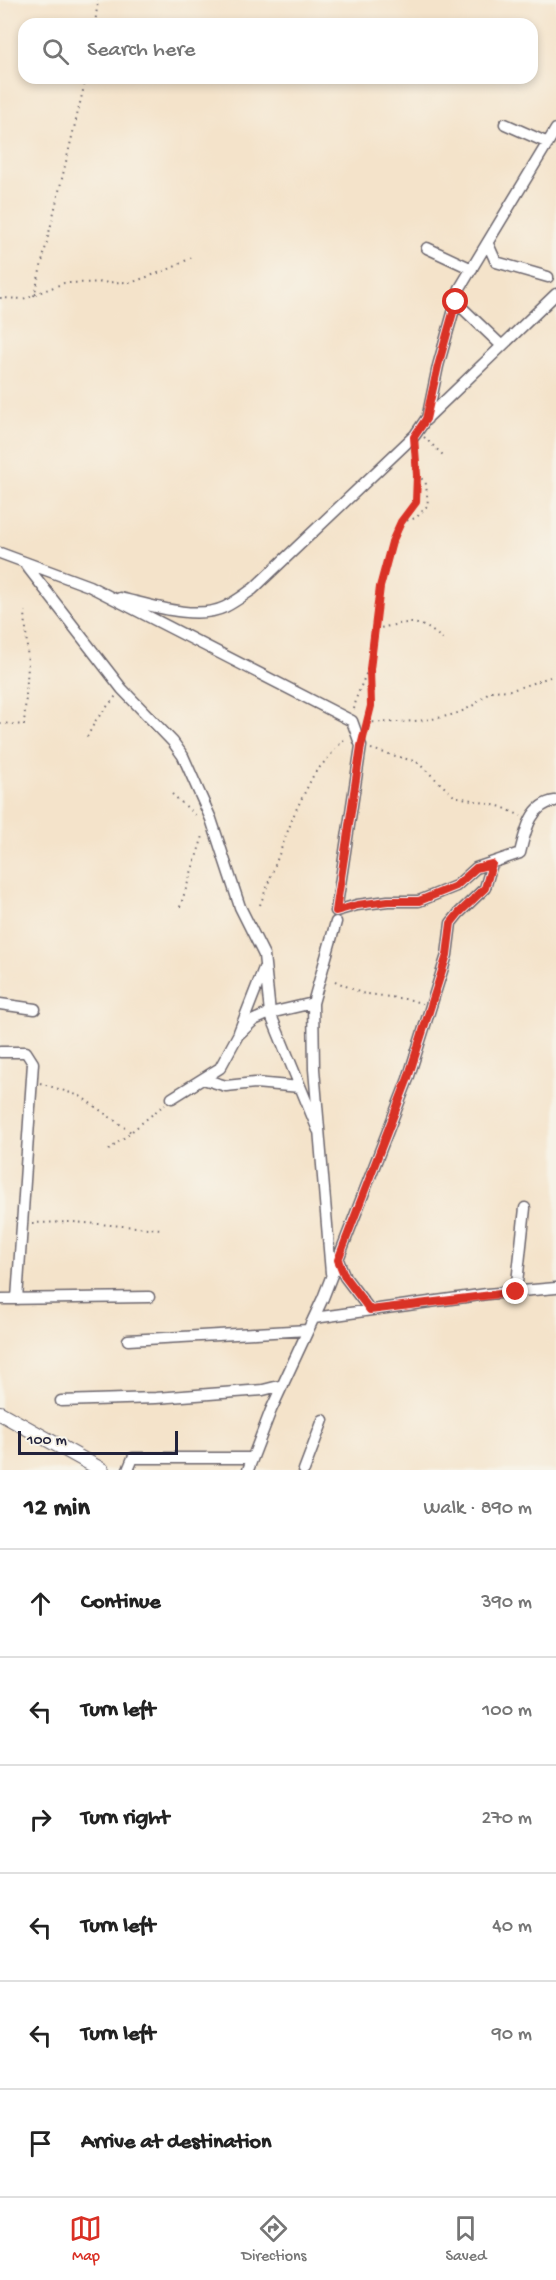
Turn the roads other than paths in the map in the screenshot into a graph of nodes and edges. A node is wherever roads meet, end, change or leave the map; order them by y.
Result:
1 (505, 124) dead end
2 (556, 129) edge
3 (548, 143) junction
4 (488, 244) junction
5 (427, 248) dead end
6 (472, 269) junction
7 (548, 277) dead end
8 (556, 294) edge
9 (456, 302) junction
10 (502, 346) junction
11 (426, 419) junction
12 (0, 554) edge
13 (24, 564) junction
14 (105, 595) junction
15 (555, 801) edge
16 (492, 864) junction
17 (336, 922) dead end
18 (264, 966) junction
19 (314, 1003) junction
20 (0, 1004) edge
21 (35, 1009) dead end
22 (270, 1013) junction
23 (238, 1035) junction
24 (0, 1052) edge
25 (203, 1079) junction
26 (300, 1087) junction
27 (172, 1098) road end
28 (318, 1130) junction
29 (525, 1208) dead end
30 (338, 1260) junction
31 (332, 1276) junction
32 (556, 1288) edge
33 (516, 1292) junction
34 (149, 1297) dead end
35 (0, 1299) edge
36 (17, 1299) junction
37 (370, 1310) junction
38 (314, 1318) junction
39 (308, 1330) junction
40 (128, 1340) dead end
41 (283, 1385) junction
42 (61, 1401) dead end
43 (0, 1413) edge
44 (323, 1420) dead end
45 (252, 1458) junction
46 (102, 1470) edge
47 (128, 1470) edge
48 (248, 1470) edge
49 (304, 1470) edge

1 - 3 street
2 - 3 street
3 - 4 street
4 - 6 street
4 - 7 street
5 - 6 street
6 - 9 street
8 - 10 street
9 - 10 street
9 - 11 street
10 - 11 street
11 - 14 street
12 - 13 street
13 - 14 street
13 - 18 street
14 - 16 street
15 - 16 street
16 - 30 street
17 - 19 street
18 - 22 street
18 - 23 street
19 - 22 street
19 - 28 street
20 - 21 street
22 - 23 street
22 - 26 street
23 - 25 street
24 - 36 street
25 - 26 street
25 - 27 street
26 - 28 street
28 - 31 street
29 - 33 street
30 - 31 street
30 - 37 street
31 - 38 street
32 - 33 street
33 - 37 street
34 - 36 street
35 - 36 street
37 - 38 street
38 - 39 street
39 - 40 street
39 - 41 street
41 - 42 street
41 - 45 street
43 - 46 street
44 - 49 street
45 - 47 street
45 - 48 street

